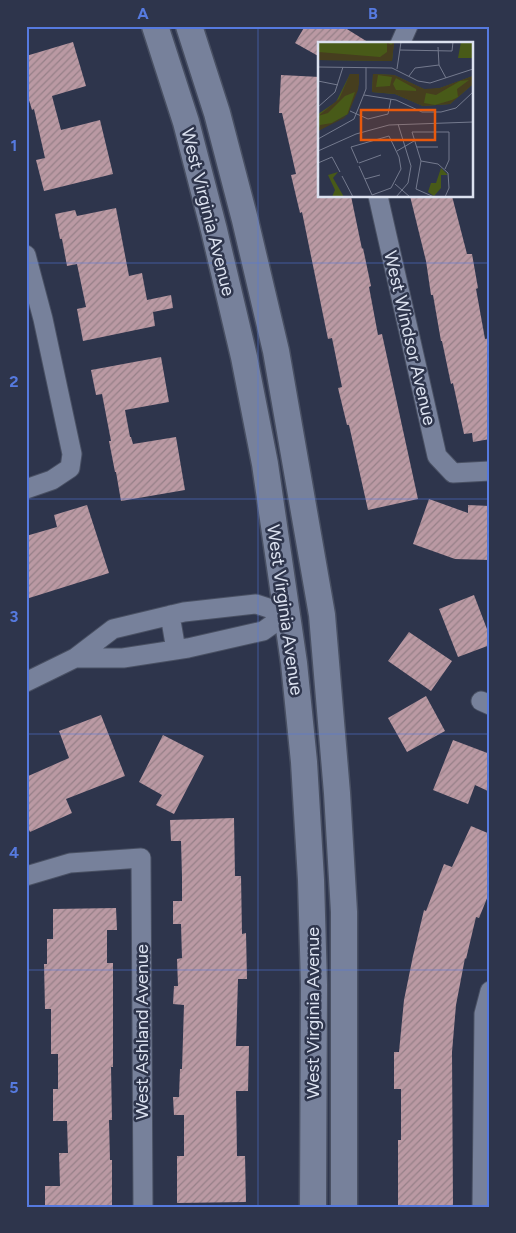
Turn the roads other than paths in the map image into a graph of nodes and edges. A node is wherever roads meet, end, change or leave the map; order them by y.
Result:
1 (156, 26) edge
2 (190, 26) edge
3 (408, 26) edge
4 (401, 42) edge
5 (378, 198) edge
6 (26, 255) edge
7 (490, 471) edge
8 (26, 489) edge
9 (287, 614) junction
10 (170, 616) junction
11 (176, 650) junction
12 (75, 658) junction
13 (26, 682) edge
14 (26, 876) edge
15 (490, 991) edge
16 (143, 1207) edge
17 (313, 1207) edge
18 (344, 1207) edge
19 (482, 1207) edge

1 - 9 main road, West Virginia Avenue
2 - 18 main road, West Virginia Avenue
3 - 4 street
5 - 7 street, West Windsor Avenue
6 - 8 street
9 - 10 street
9 - 11 street
9 - 17 main road, West Virginia Avenue
10 - 11 street
10 - 12 street
11 - 12 street
12 - 13 street
14 - 16 street, West Ashland Avenue
15 - 19 street

